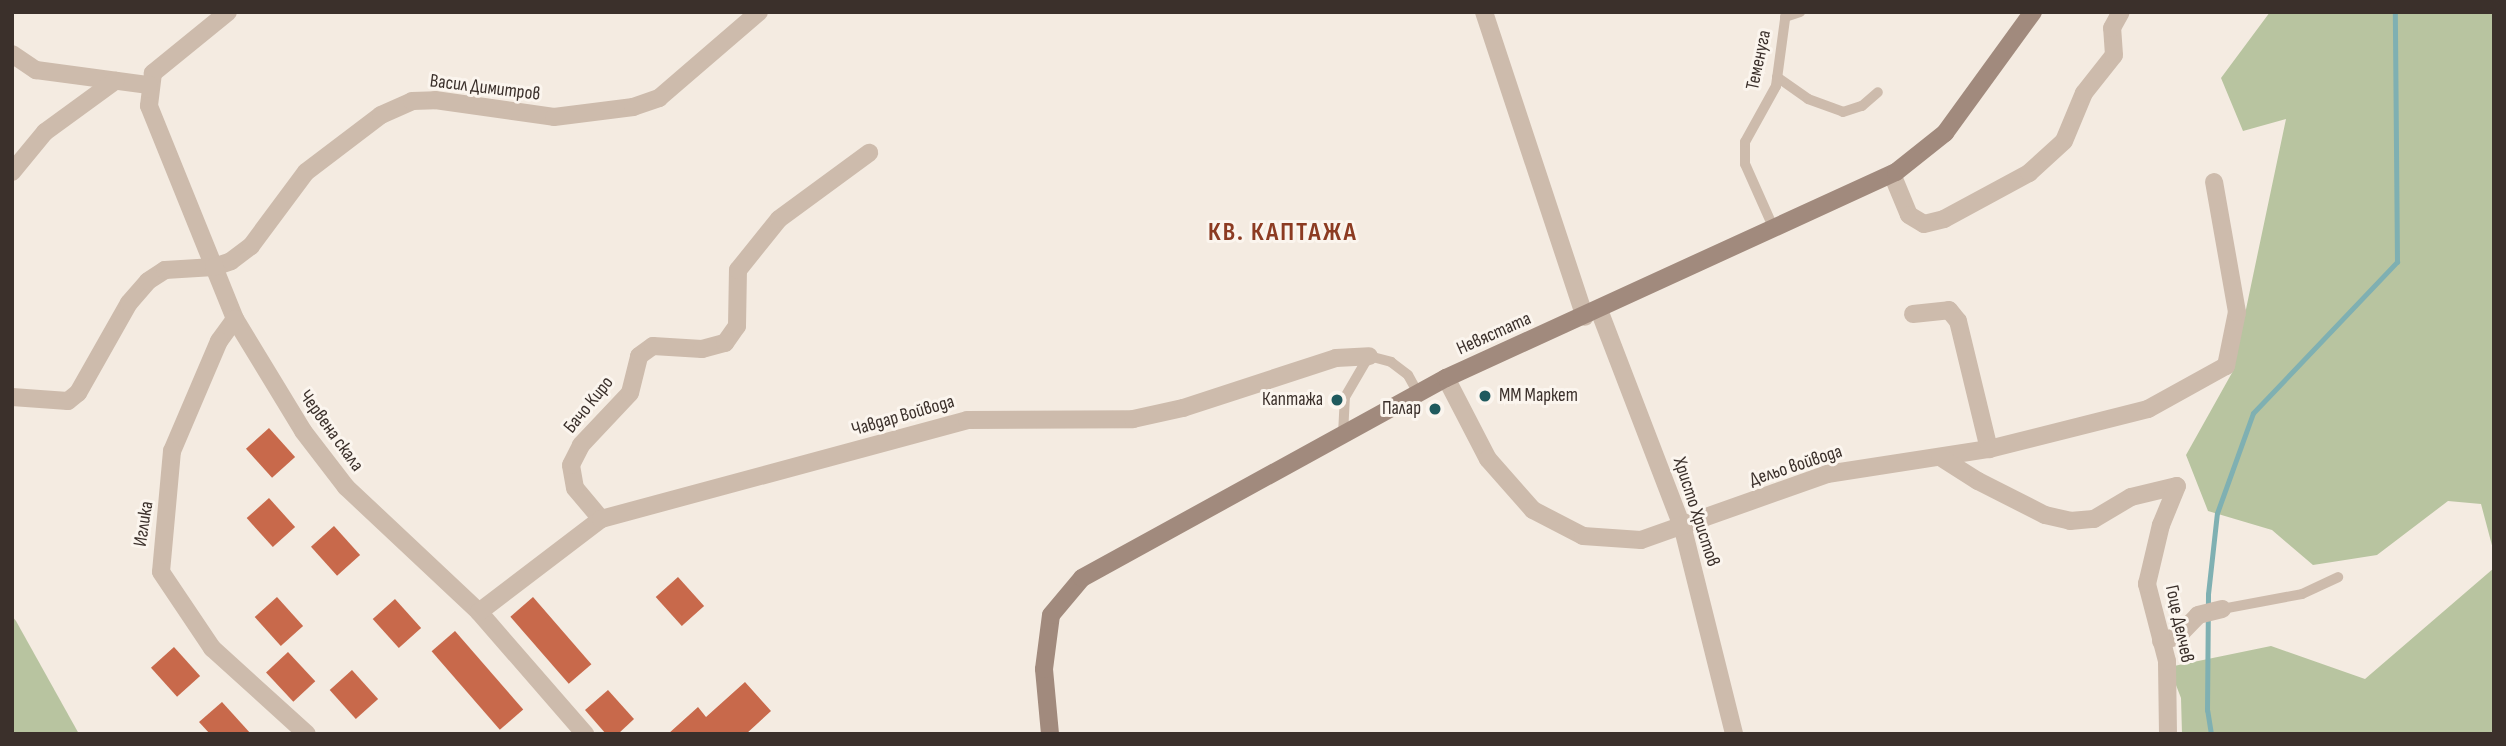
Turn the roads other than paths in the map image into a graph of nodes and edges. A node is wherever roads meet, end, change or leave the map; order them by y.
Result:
1 (228, 12) edge
2 (759, 12) edge
3 (1484, 12) edge
4 (1800, 12) edge
5 (2033, 12) edge
6 (2121, 12) edge
7 (1786, 15) edge
8 (12, 54) edge
9 (1777, 77) junction
10 (115, 80) junction
11 (149, 85) junction
12 (1878, 92) dead end
13 (869, 153) dead end
14 (12, 172) edge
15 (1892, 174) junction
16 (2214, 182) dead end
17 (1774, 229) junction
18 (214, 267) junction
19 (1592, 313) junction
20 (1913, 314) dead end
21 (235, 319) junction
22 (1369, 356) junction
23 (1446, 378) junction
24 (1418, 393) junction
25 (12, 397) edge
26 (1343, 434) junction
27 (1989, 449) junction
28 (1940, 457) junction
29 (601, 519) junction
30 (1684, 528) junction
31 (2338, 577) dead end
32 (2222, 609) joint
33 (479, 612) junction
34 (2161, 641) junction
35 (307, 734) edge
36 (585, 734) edge
37 (1050, 734) edge
38 (1734, 734) edge
39 (2168, 734) edge

1 - 11 street
2 - 18 street, Васил Димитров
3 - 19 street, Христо Христов
4 - 7 lane
5 - 15 street, Невястата
6 - 15 street
7 - 9 lane, Теменуга
8 - 10 street
9 - 12 lane
9 - 17 lane, Теменуга
10 - 11 street
10 - 14 street
11 - 18 street, Червена скала
13 - 29 street, Бачо Киро
15 - 17 street, Невястата
16 - 27 street, Дельо войвода
17 - 19 street, Невястата
18 - 21 street, Червена скала
18 - 25 street, Васил Димитров
19 - 23 street, Невястата
19 - 30 street, Христо Христов
20 - 27 street
21 - 33 street, Червена скала
21 - 35 street, Иглика
22 - 24 lane
22 - 26 lane
22 - 29 street, Чавдар Войвода
23 - 24 street, Невястата
23 - 30 street, Дельо войвода
24 - 26 street, Невястата
26 - 37 street, Невястата
27 - 28 street, Дельо войвода
28 - 30 street, Дельо войвода
28 - 34 street, Гоце Делчев
29 - 33 street, Чавдар Войвода
30 - 38 street, Христо Христов
31 - 32 lane
32 - 34 street
33 - 36 street, Червена скала
34 - 39 street, Гоце Делчев

